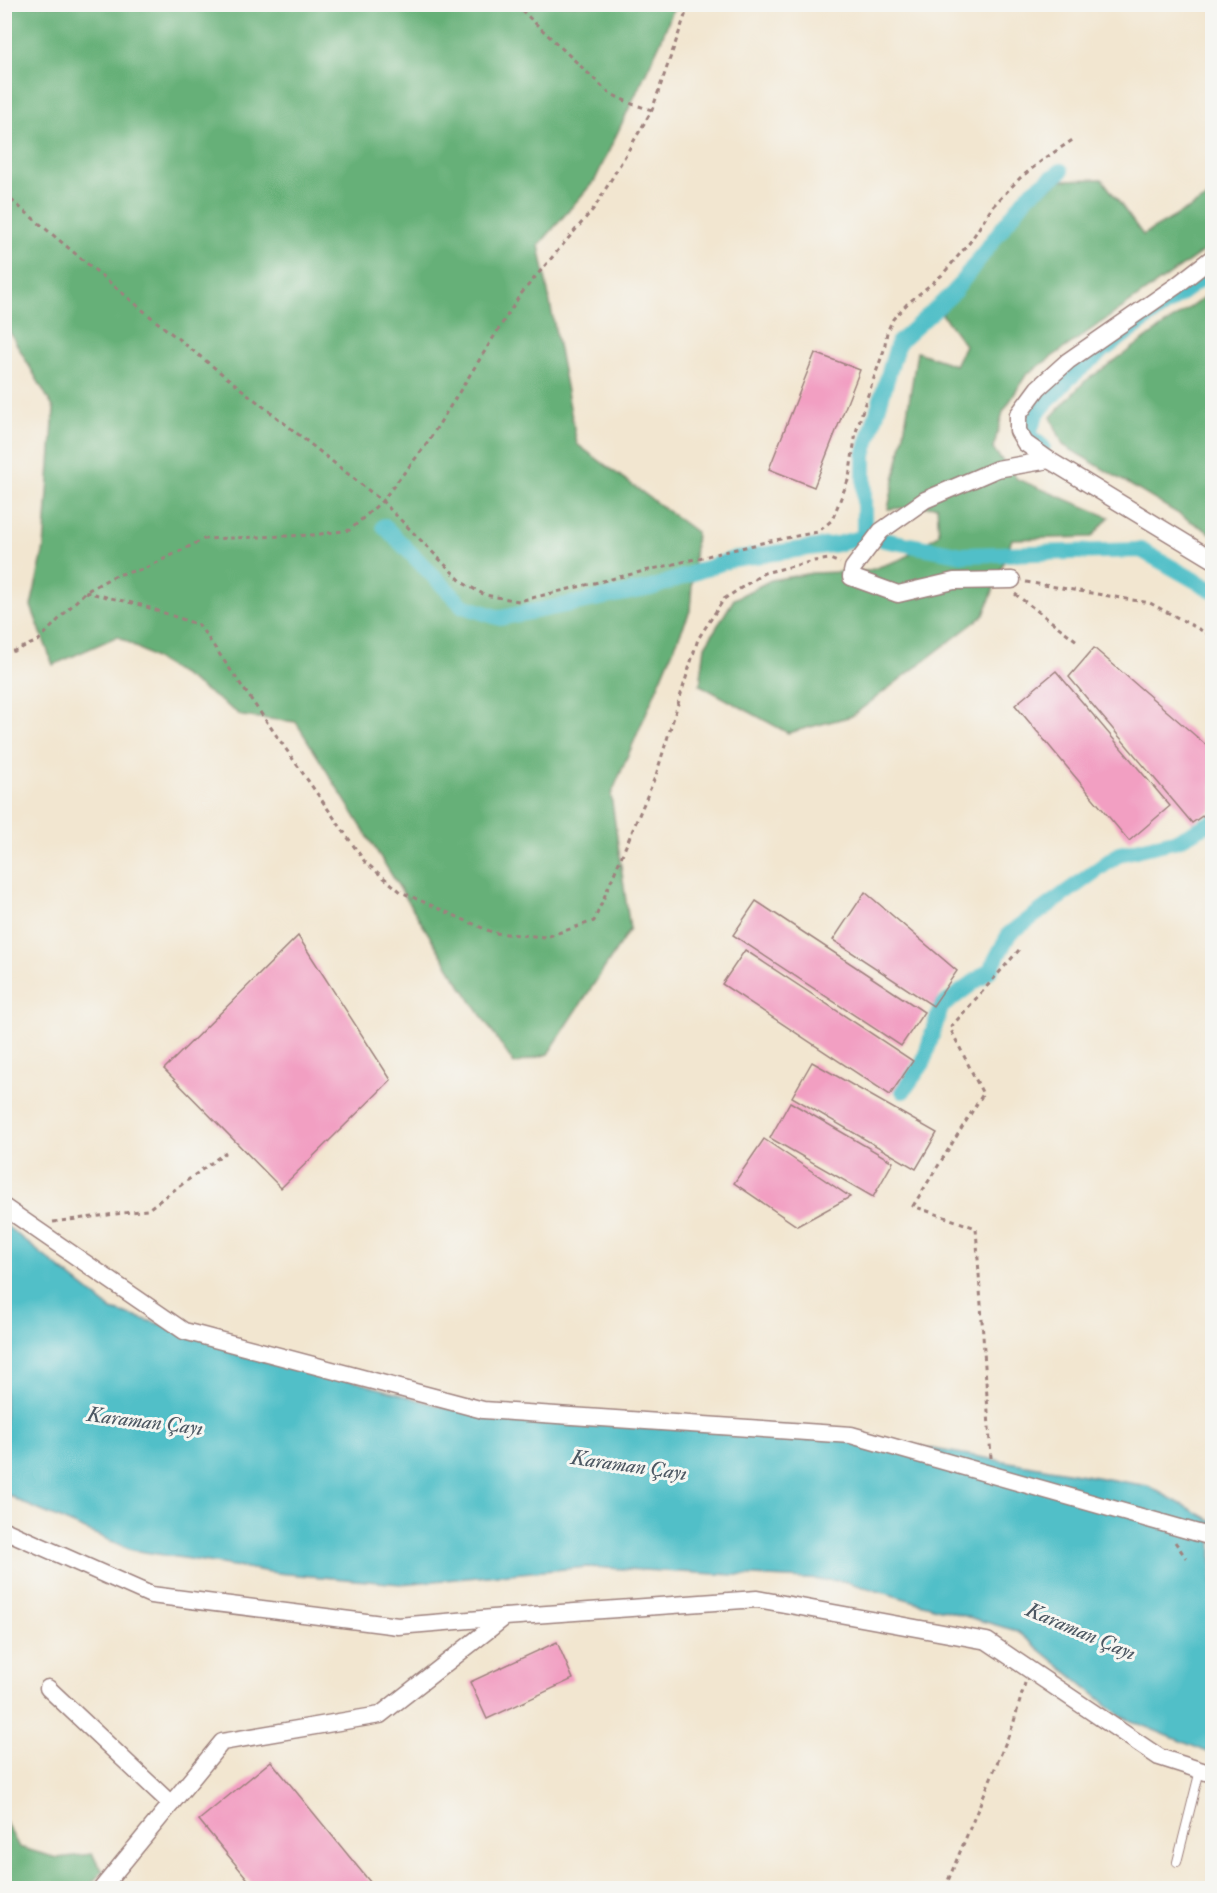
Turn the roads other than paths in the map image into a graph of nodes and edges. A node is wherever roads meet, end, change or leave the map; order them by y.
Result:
1 (1212, 258) edge
2 (1049, 460) junction
3 (1212, 559) edge
4 (1012, 586) road end
5 (4, 1207) edge
6 (4, 1530) edge
7 (1212, 1536) edge
8 (505, 1617) junction
9 (48, 1688) dead end
10 (1206, 1772) edge
11 (171, 1804) junction
12 (1177, 1862) dead end
13 (102, 1888) edge

1 - 2 street
2 - 3 street
2 - 4 street
5 - 7 street
6 - 8 street
8 - 10 street
8 - 11 street
9 - 11 street
10 - 12 lane
11 - 13 street

